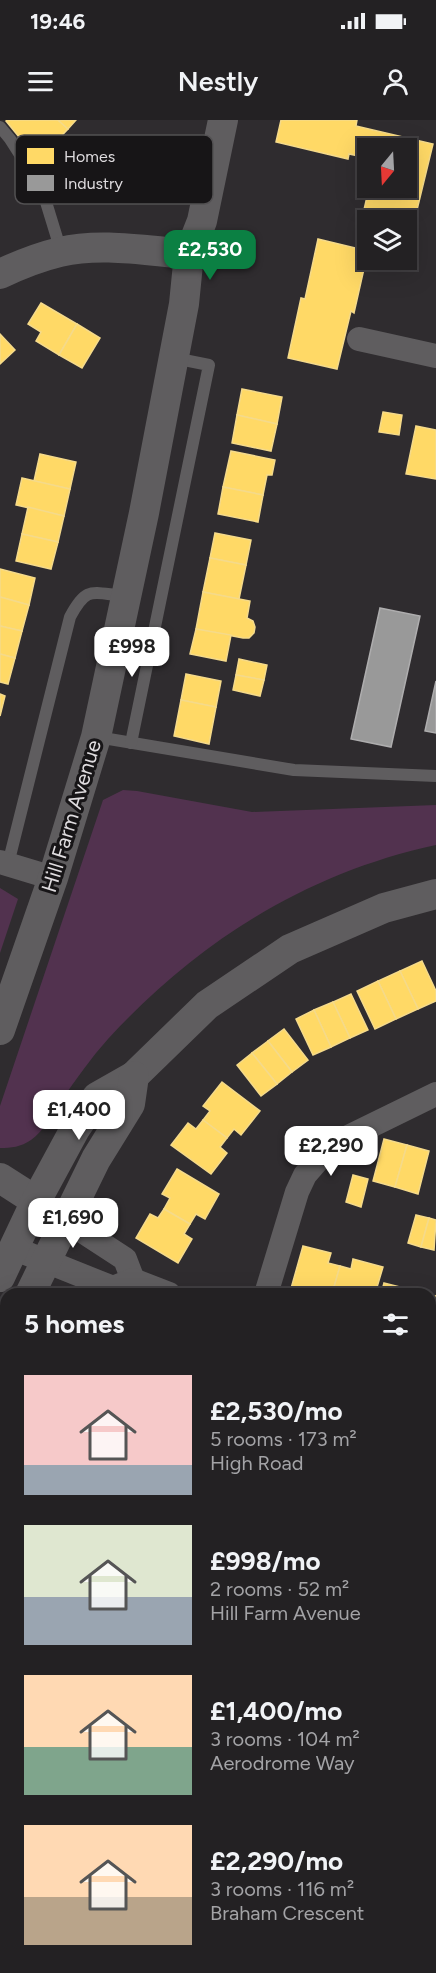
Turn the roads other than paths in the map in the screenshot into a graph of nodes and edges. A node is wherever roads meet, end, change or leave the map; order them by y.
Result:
1 (223, 120) edge
2 (0, 127) edge
3 (15, 148) edge
4 (213, 168) edge
5 (47, 204) edge
6 (206, 204) edge
7 (61, 251) junction
8 (189, 254) junction
9 (0, 274) edge
10 (359, 339) dead end
11 (434, 349) edge
12 (173, 358) junction
13 (125, 596) junction
14 (96, 737) junction
15 (131, 743) junction
16 (436, 776) edge
17 (4, 863) edge
18 (53, 878) junction
19 (436, 894) edge
20 (0, 1030) edge
21 (134, 1076) junction
22 (436, 1094) edge
23 (0, 1178) edge
24 (36, 1201) junction
25 (65, 1220) junction
26 (7, 1245) edge
27 (45, 1261) junction
28 (0, 1277) edge
29 (133, 1280) junction
30 (33, 1288) edge
31 (154, 1288) edge
32 (268, 1288) edge

1 - 4 street, Hill Farm Avenue
2 - 3 lane
5 - 7 lane
6 - 8 street, Hill Farm Avenue
7 - 8 street
7 - 9 street
8 - 12 street, Hill Farm Avenue
10 - 11 street
12 - 13 street, Hill Farm Avenue
12 - 15 lane
13 - 14 street, Hill Farm Avenue
13 - 17 lane
14 - 15 lane
14 - 18 street, Hill Farm Avenue
15 - 16 lane
17 - 18 street
18 - 20 street, Hill Farm Avenue
19 - 21 street
21 - 24 street
21 - 25 street
22 - 32 street
23 - 24 street
24 - 25 street
24 - 26 street
25 - 27 street
25 - 29 street
26 - 27 street
26 - 28 street
27 - 29 street
27 - 30 street
29 - 31 street

